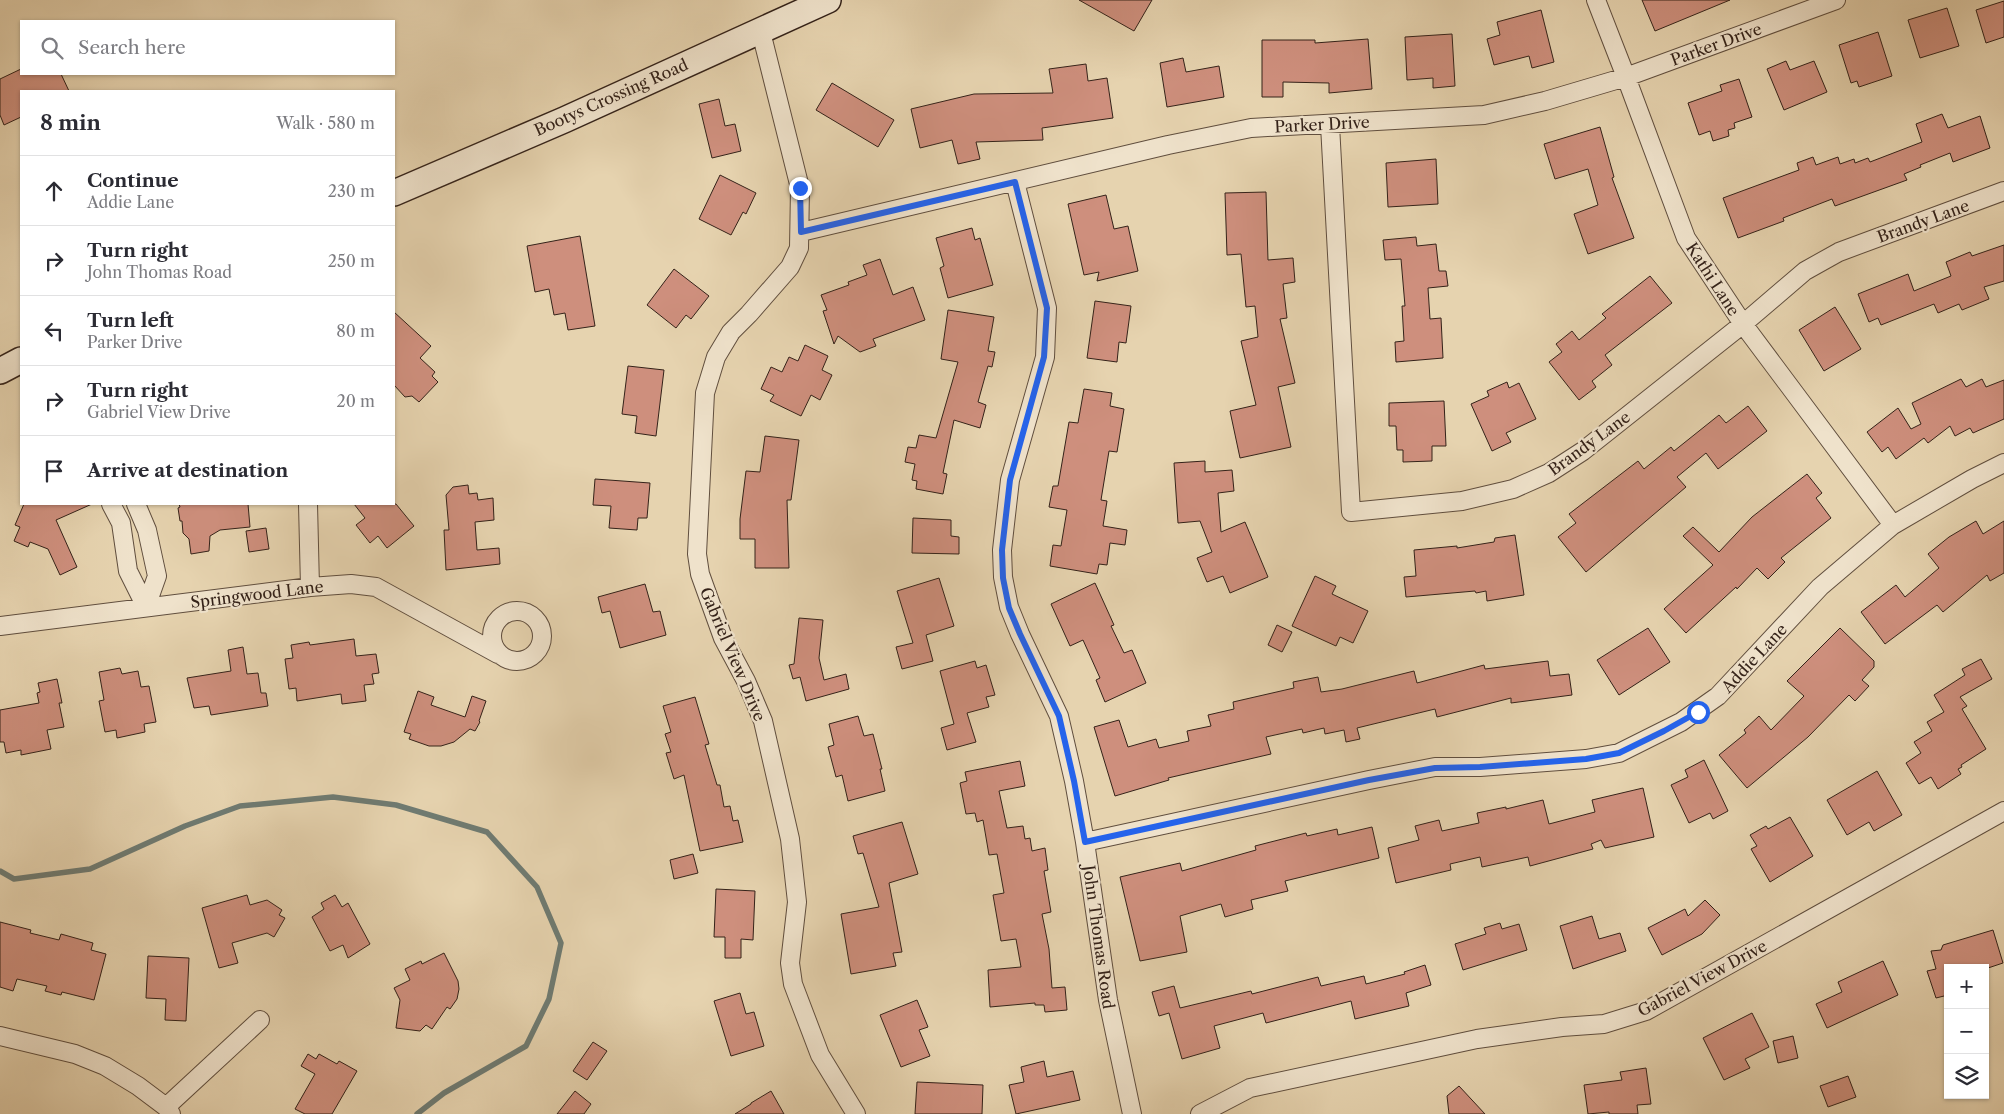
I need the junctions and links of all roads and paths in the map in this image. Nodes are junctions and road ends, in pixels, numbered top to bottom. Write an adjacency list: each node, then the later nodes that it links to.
1 (828, 0): 4 (street, Bootys Crossing Road)
2 (1596, 0): 5 (street, Kathi Lane)
3 (1836, 0): 5 (street, Parker Drive)
4 (761, 32): 9 (street, Bootys Crossing Road); 10 (street, Gabriel View Drive)
5 (1626, 76): 6 (street, Parker Drive); 11 (street, Kathi Lane)
6 (1330, 125): 7 (street, Parker Drive); 11 (street, Brandy Lane)
7 (1015, 182): 10 (street, Parker Drive); 24 (street, John Thomas Road)
8 (2004, 191): 11 (street, Brandy Lane)
9 (395, 193)
10 (801, 232): 28 (street, Gabriel View Drive)
11 (1743, 324): 18 (street, Kathi Lane)
12 (20, 361): 13 (street)
13 (0, 371)
14 (2004, 463): 18 (street, Addie Lane)
15 (112, 505): 20 (street)
16 (136, 505): 20 (street)
17 (308, 505): 19 (street)
18 (1893, 524): 24 (street, Addie Lane)
19 (310, 587): 20 (street, Springwood Lane); 22 (street, Springwood Lane)
20 (146, 607): 21 (street, Springwood Lane)
21 (0, 626)
22 (498, 654)
23 (2004, 811): 30 (street, Gabriel View Drive)
24 (1085, 842): 29 (street, John Thomas Road)
25 (260, 1020): 27 (street)
26 (0, 1036): 27 (street)
27 (169, 1111)
28 (856, 1114)
29 (1132, 1114)
30 (1200, 1114)

